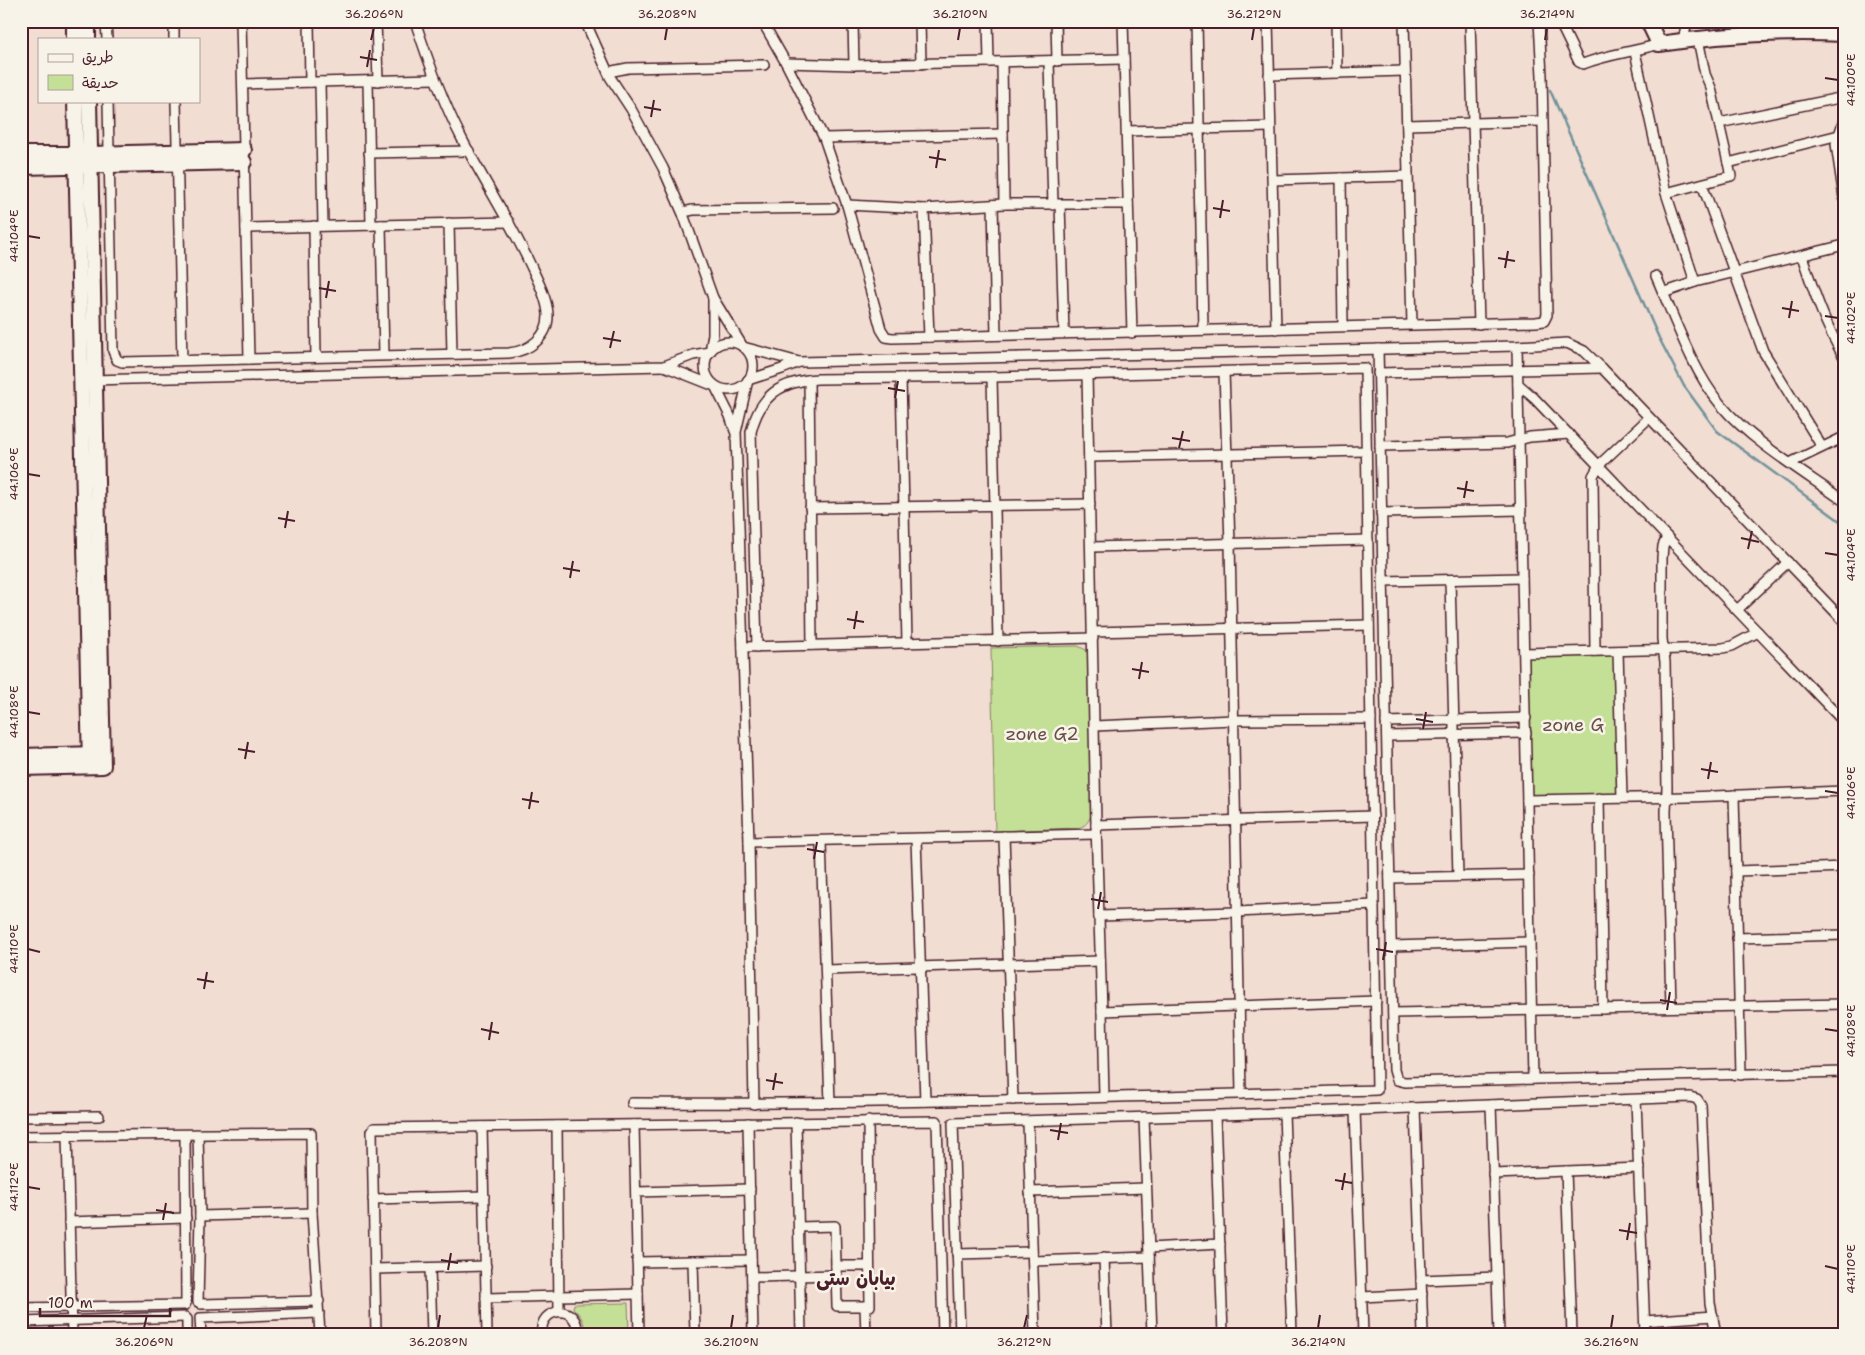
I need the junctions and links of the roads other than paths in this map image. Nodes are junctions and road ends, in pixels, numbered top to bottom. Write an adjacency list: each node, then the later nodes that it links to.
1 (74, 21): 27 (street)
2 (88, 21): 28 (street)
3 (106, 21): 29 (street)
4 (174, 21): 30 (street)
5 (241, 21): 50 (street)
6 (309, 21): 49 (street)
7 (376, 21): 48 (street)
8 (414, 21): 46 (street)
9 (585, 21): 43 (street)
10 (762, 21): 38 (street)
11 (853, 21): 41 (street)
12 (920, 21): 39 (street)
13 (988, 21): 36 (street)
14 (1056, 21): 35 (street)
15 (1123, 21): 34 (street)
16 (1197, 21): 62 (street)
17 (1268, 21): 45 (street)
18 (1336, 21): 44 (street)
19 (1404, 21): 42 (street)
20 (1470, 21): 58 (street)
21 (1539, 21): 57 (street)
22 (1559, 21): 33 (street)
23 (1648, 21): 32 (street)
24 (1688, 21): 31 (street)
25 (1796, 27): 26 (street); 31 (street)
26 (1844, 34)
27 (74, 38)
28 (88, 38)
29 (106, 38)
30 (174, 38)
31 (1691, 40): 32 (street); 59 (street)
32 (1659, 44): 33 (street)
33 (1635, 52): 80 (street)
34 (1124, 59): 35 (street); 63 (street)
35 (1053, 61): 37 (street); 86 (street)
36 (989, 62): 37 (street); 39 (street)
37 (1002, 62): 64 (street)
38 (786, 63): 41 (street); 65 (street)
39 (921, 64): 41 (street)
40 (764, 65): 43 (street)
41 (854, 65)
42 (1405, 71): 44 (street); 60 (street)
43 (608, 72): 89 (street)
44 (1337, 73): 45 (street)
45 (1269, 75): 61 (street)
46 (436, 79): 48 (street); 67 (street)
47 (368, 81): 48 (street); 49 (street); 68 (street)
48 (378, 81)
49 (315, 82): 50 (street); 94 (street)
50 (242, 84): 70 (street)
51 (1844, 97): 59 (street)
52 (75, 102): 73 (street)
53 (89, 102): 73 (street)
54 (108, 102): 72 (street)
55 (176, 102): 71 (street)
56 (1844, 120): 66 (street)
57 (1542, 121): 58 (street); 104 (street)
58 (1473, 123): 60 (street); 104 (street)
59 (1719, 123): 74 (street)
60 (1407, 125): 76 (street)
61 (1270, 127): 62 (street); 78 (street)
62 (1200, 130): 63 (street); 107 (street)
63 (1127, 131): 83 (street)
64 (1003, 134): 65 (street); 82 (street)
65 (824, 138): 84 (street)
66 (1840, 138): 74 (street); 81 (street)
67 (469, 151): 68 (street); 90 (street)
68 (369, 153): 92 (street)
69 (21, 154): 73 (street)
70 (244, 156): 71 (street); 95 (street)
71 (177, 157): 72 (street); 121 (street)
72 (110, 159): 73 (street); 121 (street)
73 (83, 160): 75 (street); 131 (street)
74 (1728, 163): 79 (street)
75 (21, 167)
76 (1408, 176): 77 (street); 103 (street)
77 (1341, 178): 78 (street); 105 (street)
78 (1273, 180): 106 (street)
79 (1702, 184): 80 (street); 98 (street)
80 (1666, 193): 100 (street)
81 (1844, 198)
82 (1004, 204): 85 (street); 86 (street)
83 (1128, 204): 86 (street); 109 (street)
84 (848, 205): 88 (street); 111 (street)
85 (993, 205): 88 (street); 110 (street)
86 (1057, 205): 108 (street)
87 (833, 208): 89 (street)
88 (924, 209): 111 (street)
89 (683, 212): 102 (street)
90 (509, 222): 91 (street); 116 (street)
91 (449, 223): 93 (street); 116 (street)
92 (371, 225): 93 (street); 94 (street)
93 (381, 225): 117 (street)
94 (318, 226): 95 (street); 118 (street)
95 (246, 228): 120 (street)
96 (1844, 245): 97 (street)
97 (1802, 256): 98 (street); 119 (street)
98 (1733, 273): 100 (street); 142 (street)
99 (1656, 276): 101 (street)
100 (1695, 282): 101 (street)
101 (1663, 293): 146 (street)
102 (713, 298): 113 (street); 115 (street)
103 (1412, 324): 104 (street); 105 (street)
104 (1479, 324)
105 (1343, 326): 106 (street)
106 (1276, 329): 107 (street)
107 (1203, 330): 109 (street)
108 (1064, 333): 109 (street); 110 (street)
109 (1132, 333)
110 (996, 336): 111 (street)
111 (929, 337)
112 (1517, 346): 114 (street); 124 (street); 125 (street)
113 (743, 347): 115 (street); 122 (street); 132 (street)
114 (1378, 349): 122 (street); 127 (street)
115 (710, 352): 123 (street); 135 (street)
116 (452, 354): 117 (street)
117 (384, 356): 118 (street)
118 (316, 357): 120 (street)
119 (1844, 357)
120 (249, 359): 121 (street)
121 (182, 360)
122 (799, 362): 132 (street)
123 (664, 366): 131 (street); 135 (street)
124 (1602, 368): 125 (street); 136 (street)
125 (1518, 370): 127 (street); 134 (street)
126 (1224, 372): 128 (street); 143 (street); 144 (street)
127 (1378, 372): 141 (street)
128 (1087, 374): 129 (street); 145 (street)
129 (992, 377): 130 (street); 150 (street)
130 (901, 378): 133 (street); 151 (street)
131 (88, 380): 189 (street)
132 (748, 380): 135 (street); 137 (street)
133 (809, 380): 152 (street); 173 (street)
134 (1518, 384): 138 (street); 140 (street)
135 (715, 386): 137 (street)
136 (1649, 418): 147 (street); 159 (street)
137 (736, 432): 172 (street)
138 (1569, 434): 140 (street); 147 (street)
139 (1844, 437): 142 (street)
140 (1519, 439): 141 (street); 153 (street)
141 (1380, 446): 154 (street)
142 (1822, 448): 146 (street)
143 (1366, 451): 144 (street); 156 (street)
144 (1228, 454): 145 (street); 157 (street)
145 (1089, 457): 149 (street)
146 (1790, 463): 148 (street)
147 (1599, 465): 155 (street); 175 (street)
148 (1844, 501)
149 (1090, 504): 150 (street); 158 (street)
150 (994, 506): 151 (street); 169 (street)
151 (904, 507): 152 (street); 170 (street)
152 (810, 508): 171 (street)
153 (1521, 510): 154 (street); 160 (street)
154 (1381, 513): 162 (street)
155 (1667, 537): 163 (street); 174 (street)
156 (1368, 540): 157 (street); 165 (street)
157 (1230, 543): 158 (street); 166 (street)
158 (1092, 546): 168 (street)
159 (1788, 562): 163 (street); 164 (street)
160 (1522, 578): 161 (street); 177 (street)
161 (1450, 580): 162 (street); 181 (street)
162 (1383, 581): 182 (street)
163 (1737, 610): 167 (street)
164 (1844, 621)
165 (1369, 625): 166 (street); 179 (street)
166 (1232, 628): 168 (street); 180 (street)
167 (1758, 632): 174 (street); 183 (street)
168 (1093, 635): 169 (street); 184 (street)
169 (998, 641): 170 (street)
170 (907, 643): 171 (street)
171 (812, 645): 173 (street)
172 (743, 647): 173 (street); 202 (street)
173 (757, 647)
174 (1664, 650): 176 (street); 195 (street)
175 (1596, 651): 176 (street); 177 (street)
176 (1618, 651): 194 (street)
177 (1524, 652): 178 (street)
178 (1526, 718): 181 (street); 185 (street)
179 (1371, 719): 180 (street); 197 (street)
180 (1234, 720): 184 (street); 198 (street)
181 (1454, 720): 182 (street); 186 (street)
182 (1386, 722): 187 (street)
183 (1844, 722)
184 (1094, 726): 199 (street)
185 (1526, 733): 186 (street); 196 (street)
186 (1454, 734): 187 (street); 207 (street)
187 (1386, 736): 208 (street)
188 (21, 756): 189 (street)
189 (94, 758): 190 (street)
190 (21, 768)
191 (1844, 792): 192 (street)
192 (1734, 796): 195 (street); 205 (street)
193 (1599, 798): 194 (street); 196 (street); 225 (street)
194 (1622, 798): 195 (street)
195 (1667, 798): 224 (street)
196 (1527, 800): 206 (street)
197 (1372, 816): 198 (street); 209 (street)
198 (1235, 821): 199 (street); 210 (street)
199 (1096, 830): 200 (street); 211 (street)
200 (1004, 836): 201 (street); 217 (street)
201 (916, 839): 203 (street); 218 (street)
202 (749, 842): 203 (street); 239 (street)
203 (821, 842): 219 (street)
204 (1844, 867): 205 (street)
205 (1736, 871): 213 (street)
206 (1529, 875): 207 (street); 214 (street)
207 (1458, 876): 208 (street)
208 (1390, 878): 215 (street)
209 (1374, 905): 210 (street); 220 (street)
210 (1238, 912): 211 (street); 222 (street)
211 (1098, 916): 216 (street)
212 (1844, 935): 213 (street)
213 (1737, 938): 223 (street)
214 (1530, 942): 215 (street); 226 (street)
215 (1391, 946): 228 (street)
216 (1100, 961): 217 (street); 227 (street)
217 (1009, 964): 218 (street); 234 (street)
218 (920, 967): 219 (street); 236 (street)
219 (826, 970): 238 (street)
220 (1376, 1001): 222 (street); 232 (street)
221 (1844, 1004): 223 (street)
222 (1240, 1005): 227 (street); 232 (street)
223 (1739, 1006): 224 (street); 230 (street)
224 (1671, 1007): 225 (street)
225 (1603, 1009): 226 (street)
226 (1532, 1010): 228 (street); 231 (street)
227 (1102, 1011): 233 (street)
228 (1393, 1013): 231 (street)
229 (1844, 1072): 230 (street)
230 (1741, 1075): 231 (street)
231 (1533, 1080)
232 (1241, 1094): 233 (street)
233 (1104, 1097): 234 (street)
234 (1013, 1100): 236 (street)
235 (1636, 1100): 240 (street); 259 (street); 303 (street)
236 (925, 1101): 238 (street)
237 (632, 1103): 239 (street)
238 (830, 1103): 239 (street)
239 (754, 1104)
240 (1491, 1105): 241 (street); 261 (street)
241 (1415, 1108): 242 (street); 289 (street)
242 (1355, 1110): 243 (street); 293 (street)
243 (1284, 1113): 244 (street); 329 (street)
244 (1215, 1115): 246 (street); 273 (street)
245 (99, 1116): 247 (street)
246 (1144, 1117): 250 (street); 262 (street)
247 (21, 1118)
248 (796, 1122): 249 (street); 251 (street); 272 (street)
249 (868, 1122): 282 (street); 323 (street)
250 (1028, 1122): 265 (street); 275 (street)
251 (748, 1123): 252 (street); 263 (street)
252 (634, 1125): 253 (street); 264 (street)
253 (557, 1126): 254 (street); 292 (street)
254 (482, 1127): 266 (street); 267 (street)
255 (66, 1134): 256 (street); 258 (street); 271 (street)
256 (185, 1135): 257 (street); 270 (street)
257 (198, 1135): 268 (street); 269 (street)
258 (21, 1136)
259 (1639, 1168): 260 (street); 307 (street)
260 (1566, 1171): 261 (street); 333 (street)
261 (1493, 1174): 288 (street)
262 (1146, 1188): 265 (street); 274 (street)
263 (750, 1189): 264 (street); 278 (street)
264 (636, 1192): 280 (street)
265 (1030, 1192): 276 (street)
266 (484, 1196): 267 (street); 281 (street)
267 (373, 1199): 284 (street)
268 (312, 1213): 269 (street); 295 (street)
269 (200, 1216): 296 (street)
270 (186, 1218): 271 (street); 297 (street)
271 (69, 1222): 299 (street)
272 (799, 1227): 285 (street); 286 (street)
273 (1220, 1244): 274 (street); 328 (street)
274 (1149, 1252): 277 (street); 327 (street)
275 (957, 1254): 276 (street); 324 (street)
276 (1033, 1256): 277 (street); 325 (street)
277 (1104, 1258): 326 (street)
278 (751, 1260): 279 (street); 287 (street)
279 (693, 1261): 280 (street); 319 (street)
280 (637, 1262): 290 (street)
281 (486, 1266): 283 (street); 294 (street)
282 (869, 1266): 285 (street); 298 (street)
283 (430, 1268): 284 (street); 314 (street)
284 (375, 1269): 313 (street)
285 (836, 1271): 286 (street); 298 (street)
286 (800, 1276): 287 (street); 321 (street)
287 (752, 1277): 320 (street)
288 (1497, 1277): 289 (street); 332 (street)
289 (1421, 1280): 291 (street)
290 (638, 1294): 292 (street); 318 (street)
291 (1422, 1294): 293 (street); 331 (street)
292 (559, 1296): 294 (street); 301 (street)
293 (1362, 1297): 330 (street)
294 (486, 1298): 315 (street)
295 (319, 1301): 296 (street); 302 (street)
296 (199, 1303): 297 (street); 305 (street)
297 (185, 1304): 299 (street); 304 (street)
298 (866, 1306): 322 (street)
299 (71, 1307): 300 (street); 306 (street)
300 (21, 1308)
301 (559, 1312): 316 (street); 317 (street)
302 (319, 1313): 305 (street); 312 (street)
303 (1713, 1316): 307 (street); 335 (street)
304 (186, 1318): 305 (street); 306 (street); 310 (street)
305 (200, 1318): 311 (street)
306 (72, 1320): 308 (street); 309 (street)
307 (1645, 1321): 334 (street)
308 (21, 1322)
309 (72, 1334)
310 (188, 1334)
311 (201, 1334)
312 (320, 1334)
313 (376, 1334)
314 (432, 1334)
315 (487, 1334)
316 (542, 1334)
317 (577, 1334)
318 (639, 1334)
319 (695, 1334)
320 (753, 1334)
321 (801, 1334)
322 (866, 1334)
323 (944, 1334)
324 (960, 1334)
325 (1035, 1334)
326 (1107, 1334)
327 (1152, 1334)
328 (1223, 1334)
329 (1292, 1334)
330 (1363, 1334)
331 (1424, 1334)
332 (1499, 1334)
333 (1572, 1334)
334 (1645, 1334)
335 (1716, 1334)

